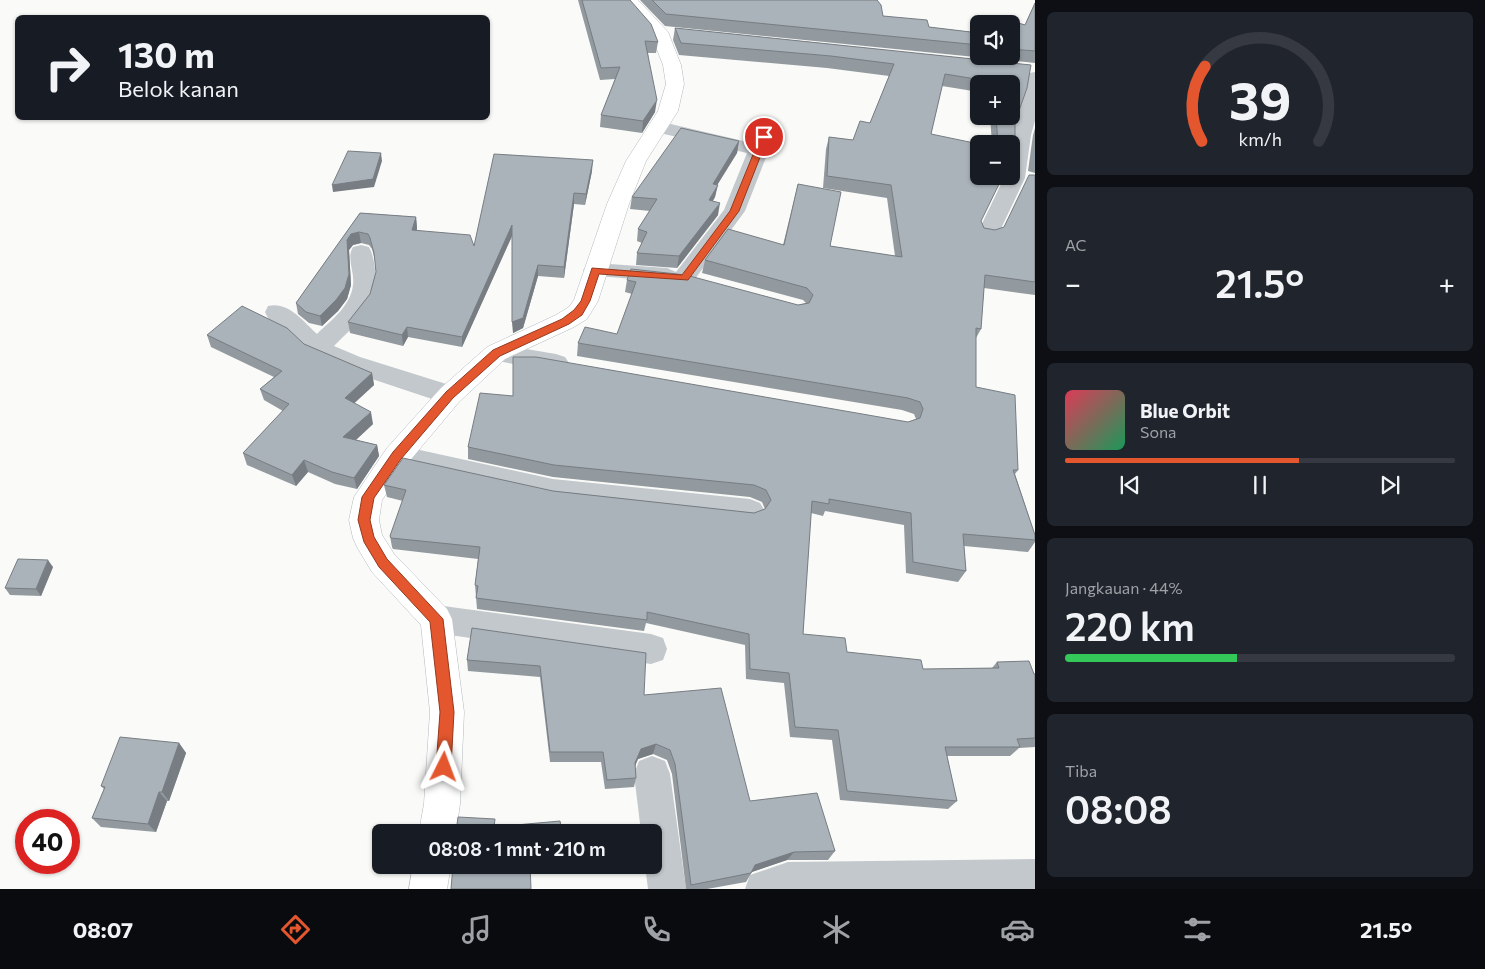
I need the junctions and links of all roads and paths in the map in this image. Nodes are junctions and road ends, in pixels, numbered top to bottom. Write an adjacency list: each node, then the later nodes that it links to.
1 (628, 0): 6 (street)
2 (1016, 69): 3 (street)
3 (1035, 70)
4 (1035, 77): 8 (street)
5 (769, 124): 7 (street)
6 (658, 126): 7 (street); 11 (street)
7 (758, 150): 11 (street)
8 (1025, 179): 9 (street)
9 (988, 234)
10 (361, 252): 13 (street)
11 (595, 270): 14 (street)
12 (278, 312): 13 (street)
13 (317, 348): 16 (street)
14 (496, 353): 15 (street); 16 (street)
15 (583, 368)
16 (450, 395): 17 (street)
17 (397, 456): 18 (street); 19 (street)
18 (750, 511)
19 (436, 619): 20 (street); 22 (street)
20 (651, 648)
21 (652, 774): 26 (street)
22 (438, 824)
23 (430, 874): 25 (street)
24 (1027, 881): 27 (street)
25 (428, 889)
26 (667, 889)
27 (764, 889)

